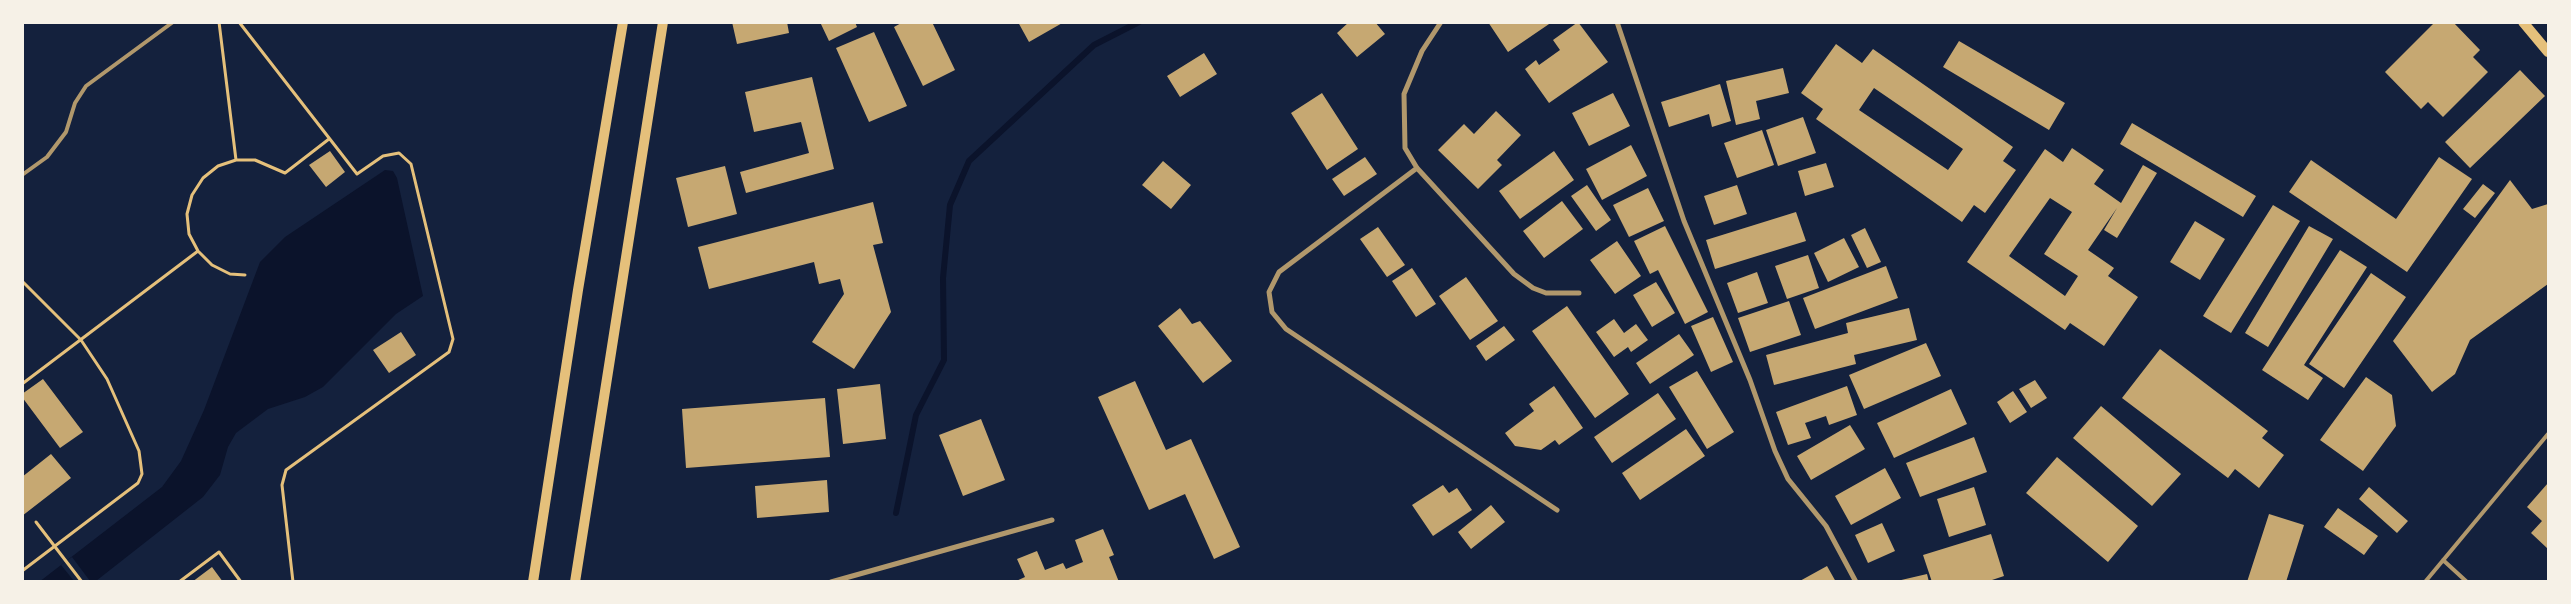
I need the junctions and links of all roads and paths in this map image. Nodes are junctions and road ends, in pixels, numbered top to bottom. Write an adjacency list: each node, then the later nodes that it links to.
1 (173, 22): 13 (lane)
2 (219, 22): 11 (path)
3 (239, 22): 10 (path)
4 (623, 22): 31 (main road)
5 (663, 22): 32 (main road)
6 (1441, 22): 12 (street)
7 (1617, 22): 34 (street)
8 (2523, 22): 9 (main road)
9 (2548, 52)
10 (329, 139): 11 (path); 30 (path)
11 (236, 160): 14 (path)
12 (1417, 168): 17 (street); 21 (street)
13 (22, 175)
14 (198, 251): 15 (path); 18 (path)
15 (245, 275)
16 (22, 281): 18 (path)
17 (1579, 293)
18 (81, 340): 19 (path); 24 (path)
19 (22, 384)
20 (2548, 434): 25 (lane)
21 (1557, 510)
22 (1052, 520): 33 (street)
23 (36, 522): 24 (path)
24 (55, 546): 26 (path); 27 (path)
25 (2443, 560): 35 (lane); 36 (lane)
26 (22, 571)
27 (82, 582)
28 (179, 582): 29 (path)
29 (241, 582)
30 (293, 582)
31 (534, 582)
32 (575, 582)
33 (831, 582)
34 (1856, 582)
35 (2425, 582)
36 (2467, 582)

